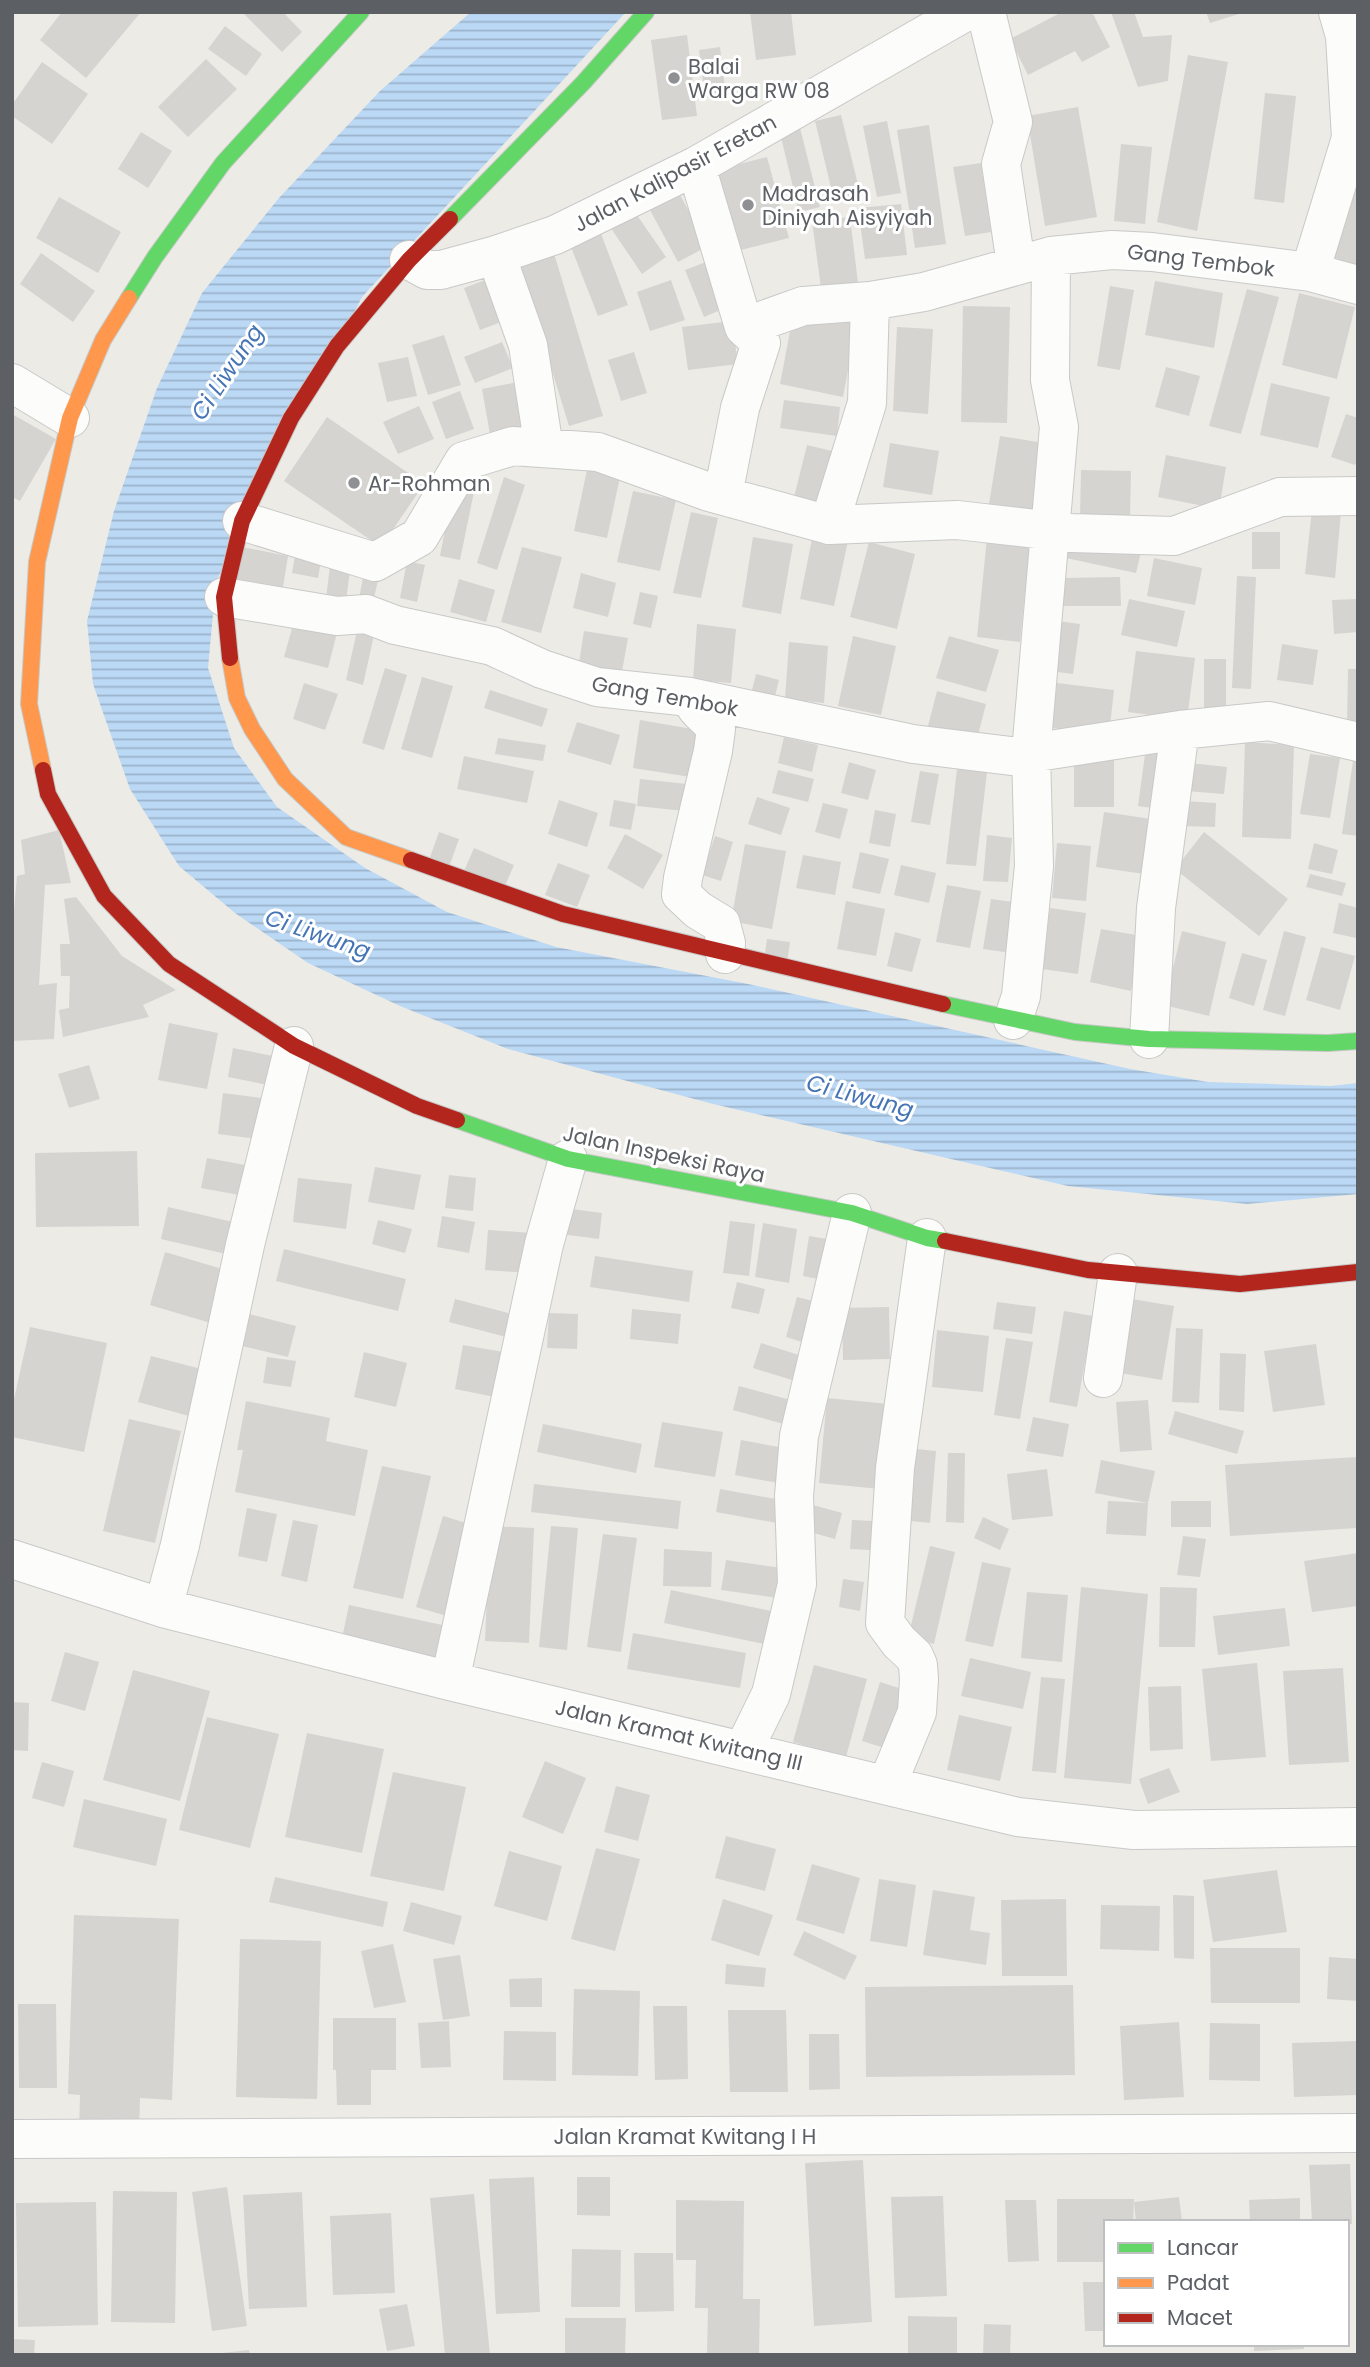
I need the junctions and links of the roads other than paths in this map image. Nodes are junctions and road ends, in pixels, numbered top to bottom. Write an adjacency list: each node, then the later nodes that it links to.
1 (646, 12): 9 (street)
2 (965, 12): 7 (street, Jalan Kalipasir Eretan)
3 (986, 12): 10 (street)
4 (1338, 12): 6 (street)
5 (345, 18): 16 (street, Jalan Inspeksi Raya)
6 (1354, 140): 11 (street)
7 (696, 166): 8 (street, Jalan Kalipasir Eretan); 14 (street)
8 (496, 255): 9 (street, Jalan Kalipasir Eretan); 17 (street)
9 (409, 260): 20 (street)
10 (1033, 260): 11 (street, Gang Tembok); 13 (street, Gang Tembok); 22 (street)
11 (1310, 272): 12 (street, Gang Tembok)
12 (1358, 285)
13 (870, 301): 14 (street, Gang Tembok); 21 (street)
14 (744, 327): 18 (street)
15 (12, 383): 16 (street)
16 (70, 418): 32 (street, Jalan Inspeksi Raya)
17 (544, 449): 18 (street); 20 (street)
18 (723, 495): 21 (street)
19 (1358, 496): 22 (street)
20 (242, 521): 23 (street)
21 (829, 525): 22 (street)
22 (1051, 530): 27 (street)
23 (224, 597): 24 (street, Gang Tembok); 28 (street)
24 (690, 697): 27 (street, Gang Tembok); 28 (street)
25 (1180, 730): 26 (street, Gang Tembok); 27 (street, Gang Tembok); 30 (street)
26 (1358, 742)
27 (1031, 753): 29 (street)
28 (725, 954): 29 (street)
29 (1013, 1020): 30 (street)
30 (1149, 1039): 31 (street)
31 (1358, 1041)
32 (294, 1046): 33 (street, Jalan Inspeksi Raya); 40 (street)
33 (568, 1159): 34 (street, Jalan Inspeksi Raya); 41 (street)
34 (852, 1213): 35 (street, Jalan Inspeksi Raya); 42 (street)
35 (927, 1238): 37 (street, Jalan Inspeksi Raya); 43 (street)
36 (1358, 1272): 37 (street, Jalan Inspeksi Raya)
37 (1118, 1273): 38 (street)
38 (1102, 1378)
39 (12, 1559): 40 (street, Jalan Kramat Kwitang III)
40 (163, 1608): 41 (street, Jalan Kramat Kwitang III)
41 (450, 1681): 42 (street, Jalan Kramat Kwitang III)
42 (743, 1751): 43 (street, Jalan Kramat Kwitang III)
43 (887, 1785): 44 (street, Jalan Kramat Kwitang III)
44 (1358, 1827)
45 (1358, 2133): 46 (street, Jalan Kramat Kwitang I H)
46 (12, 2139)

